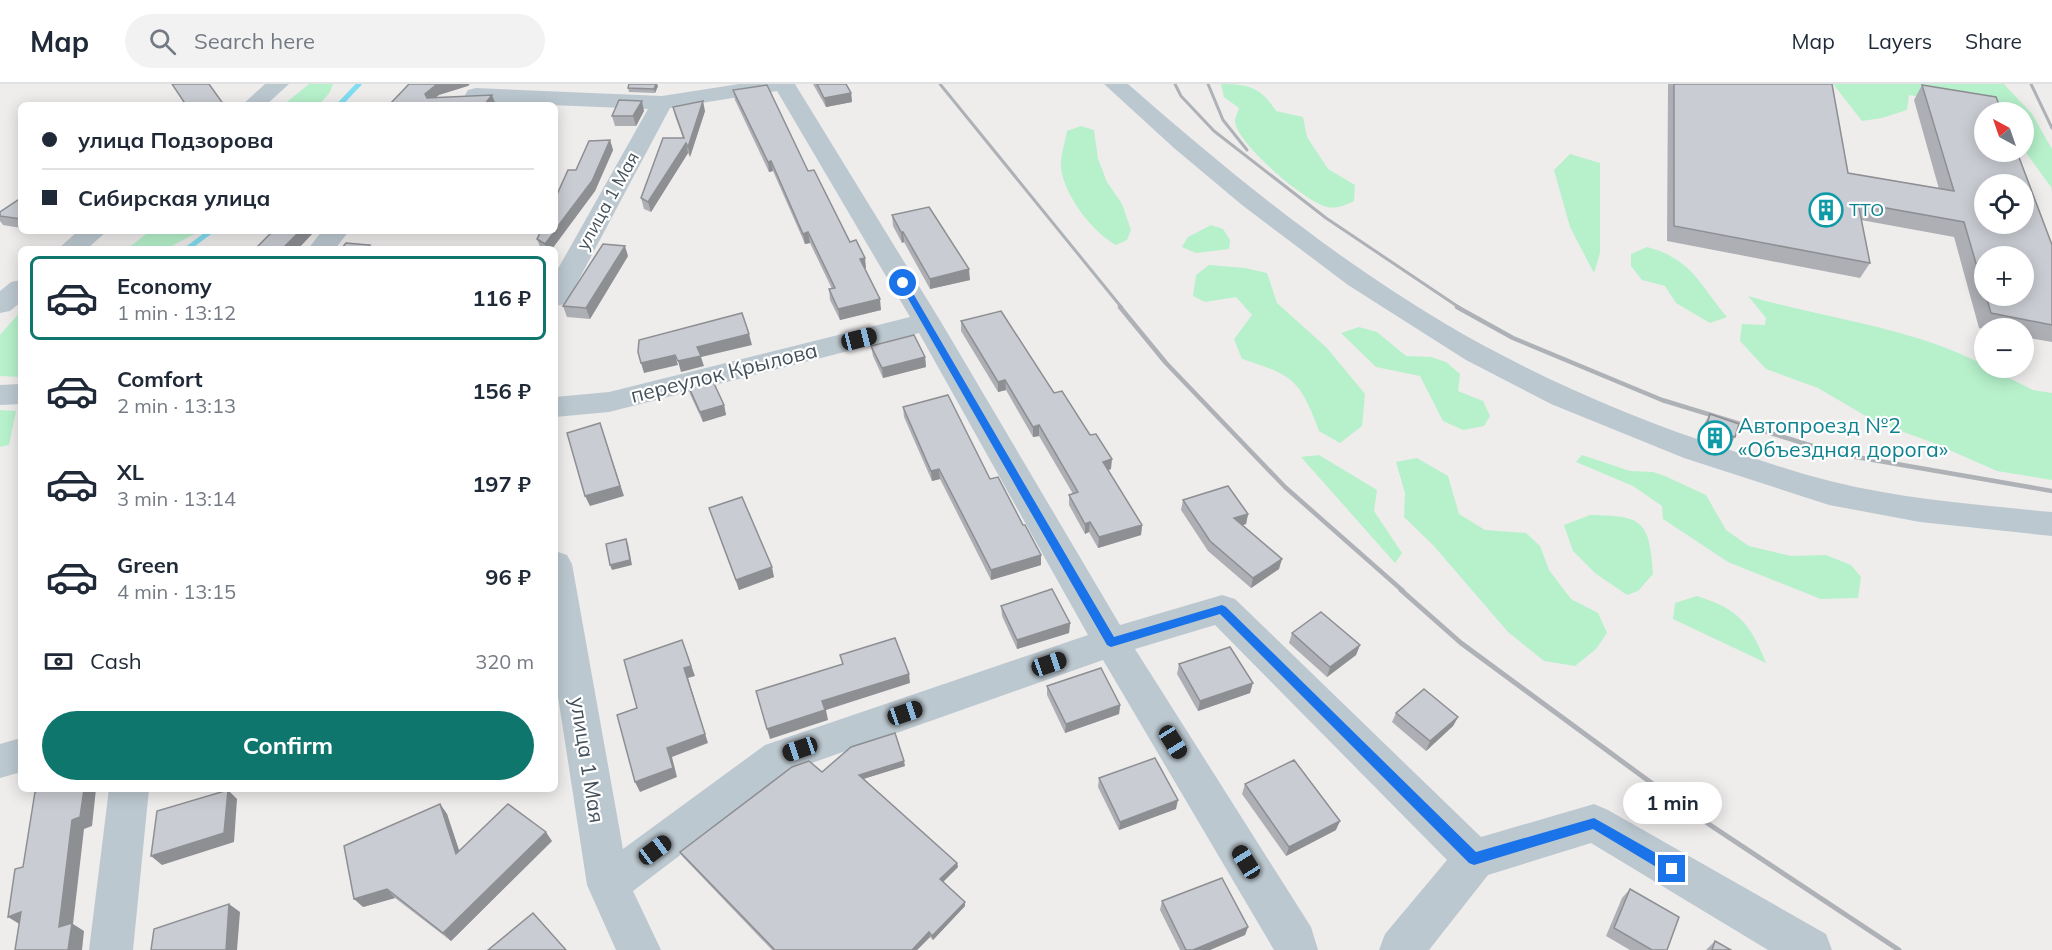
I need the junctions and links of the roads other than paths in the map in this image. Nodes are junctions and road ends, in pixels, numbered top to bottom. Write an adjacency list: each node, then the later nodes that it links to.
1 (279, 84): 5 (street)
2 (782, 84): 6 (street); 12 (street)
3 (1115, 84): 16 (street)
4 (473, 93): 6 (street)
5 (254, 96)
6 (662, 103): 11 (street, улица 1 Мая)
7 (90, 234): 9 (street)
8 (334, 234): 10 (street)
9 (75, 246)
10 (324, 246)
11 (558, 293)
12 (927, 322): 15 (street, переулок Крылова); 18 (street)
13 (18, 394): 14 (street)
14 (0, 395)
15 (558, 407)
16 (2052, 524)
17 (558, 582): 23 (street, улица 1 Мая)
18 (1111, 642): 22 (street); 23 (street); 24 (street)
19 (18, 756): 20 (street)
20 (0, 761)
21 (129, 792): 25 (street)
22 (1474, 859): 27 (street); 28 (street)
23 (608, 885): 26 (street, улица 1 Мая)
24 (1300, 947)
25 (111, 950)
26 (639, 950)
27 (1401, 950)
28 (1809, 950)

